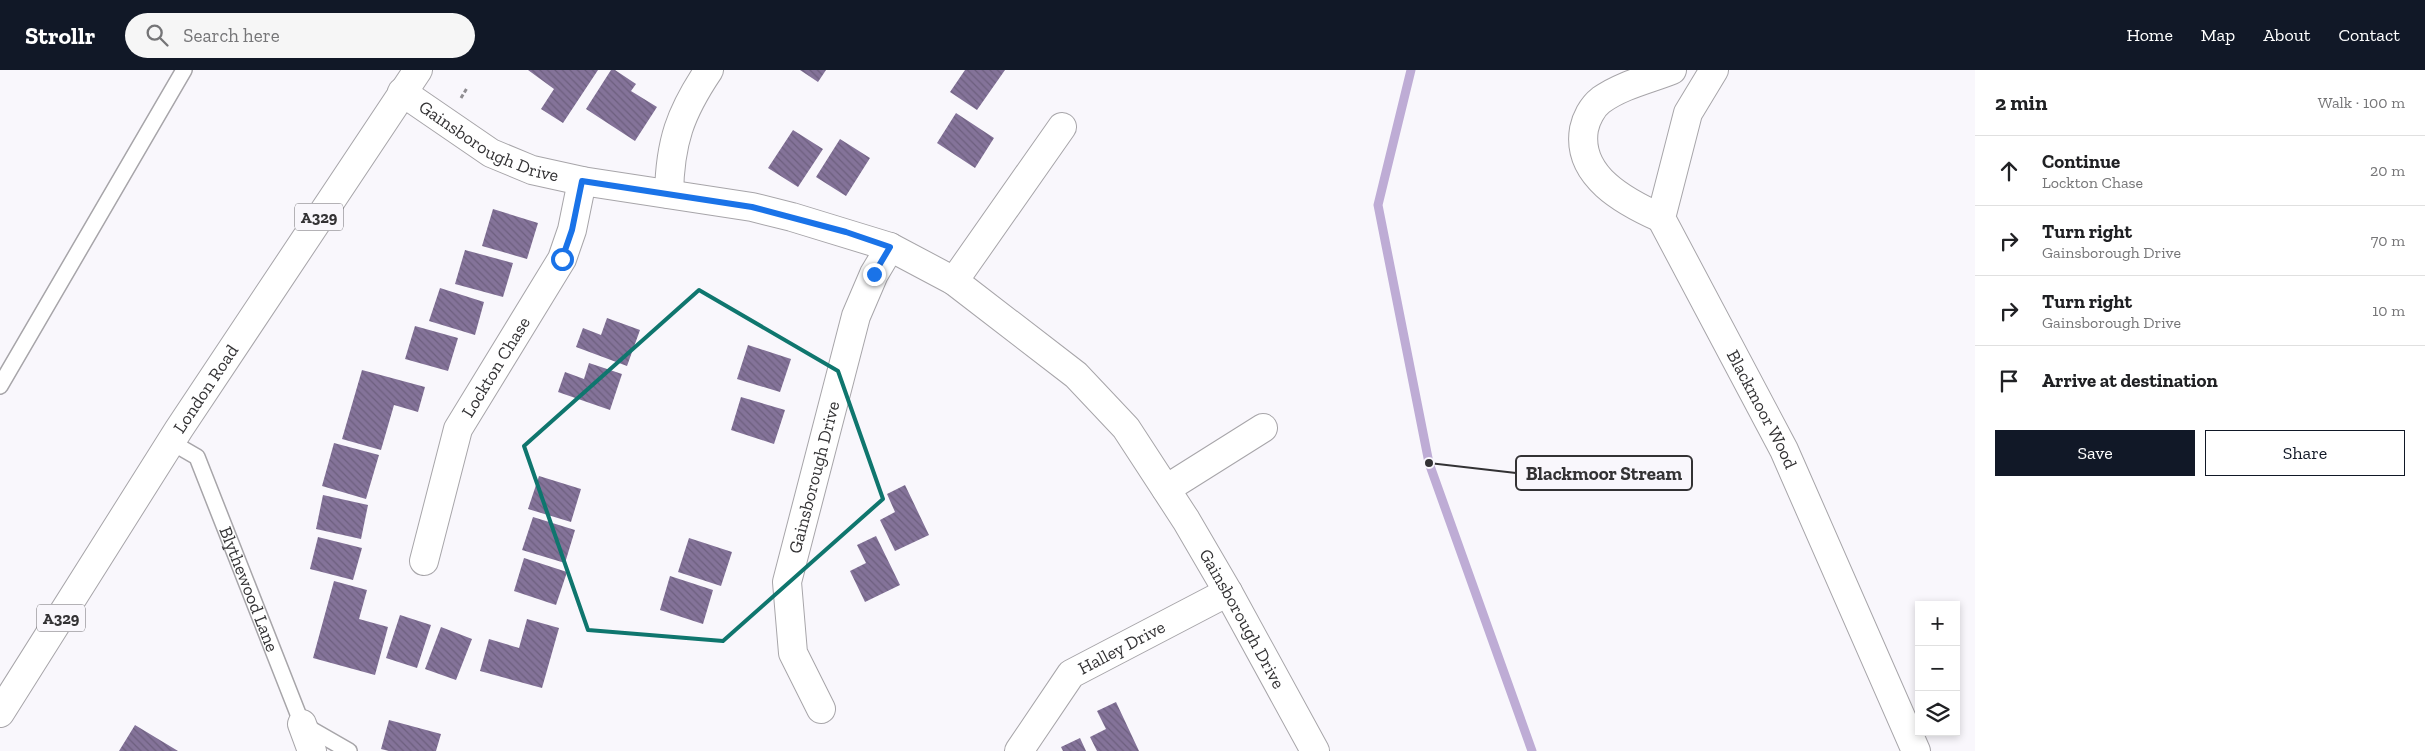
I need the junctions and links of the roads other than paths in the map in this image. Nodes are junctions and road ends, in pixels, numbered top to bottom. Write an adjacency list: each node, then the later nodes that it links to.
1 (184, 70): 13 (lane)
2 (418, 70): 6 (street, London Road / A329)
3 (709, 70): 9 (street)
4 (1672, 70): 10 (street)
5 (1714, 70): 10 (street)
6 (402, 92): 8 (street, Gainsborough Drive); 15 (street, London Road / A329)
7 (1062, 127): 12 (street)
8 (582, 181): 9 (street, Gainsborough Drive); 17 (street, Lockton Chase)
9 (669, 194): 11 (street, Gainsborough Drive)
10 (1661, 218): 26 (street, Blackmoor Wood)
11 (890, 247): 12 (street, Gainsborough Drive); 19 (street, Gainsborough Drive)
12 (954, 281): 16 (street, Gainsborough Drive)
13 (0, 386)
14 (1263, 428): 16 (street)
15 (171, 442): 20 (street, London Road / A329); 21 (lane, Blythewood Lane)
16 (1166, 489): 18 (street, Gainsborough Drive)
17 (424, 561)
18 (1228, 592): 24 (street, Halley Drive); 25 (street, Gainsborough Drive)
19 (821, 710)
20 (0, 713)
21 (302, 724): 22 (street, Blythewood Lane); 23 (lane)
22 (312, 751)
23 (348, 751)
24 (1019, 751)
25 (1315, 751)
26 (1916, 751)

